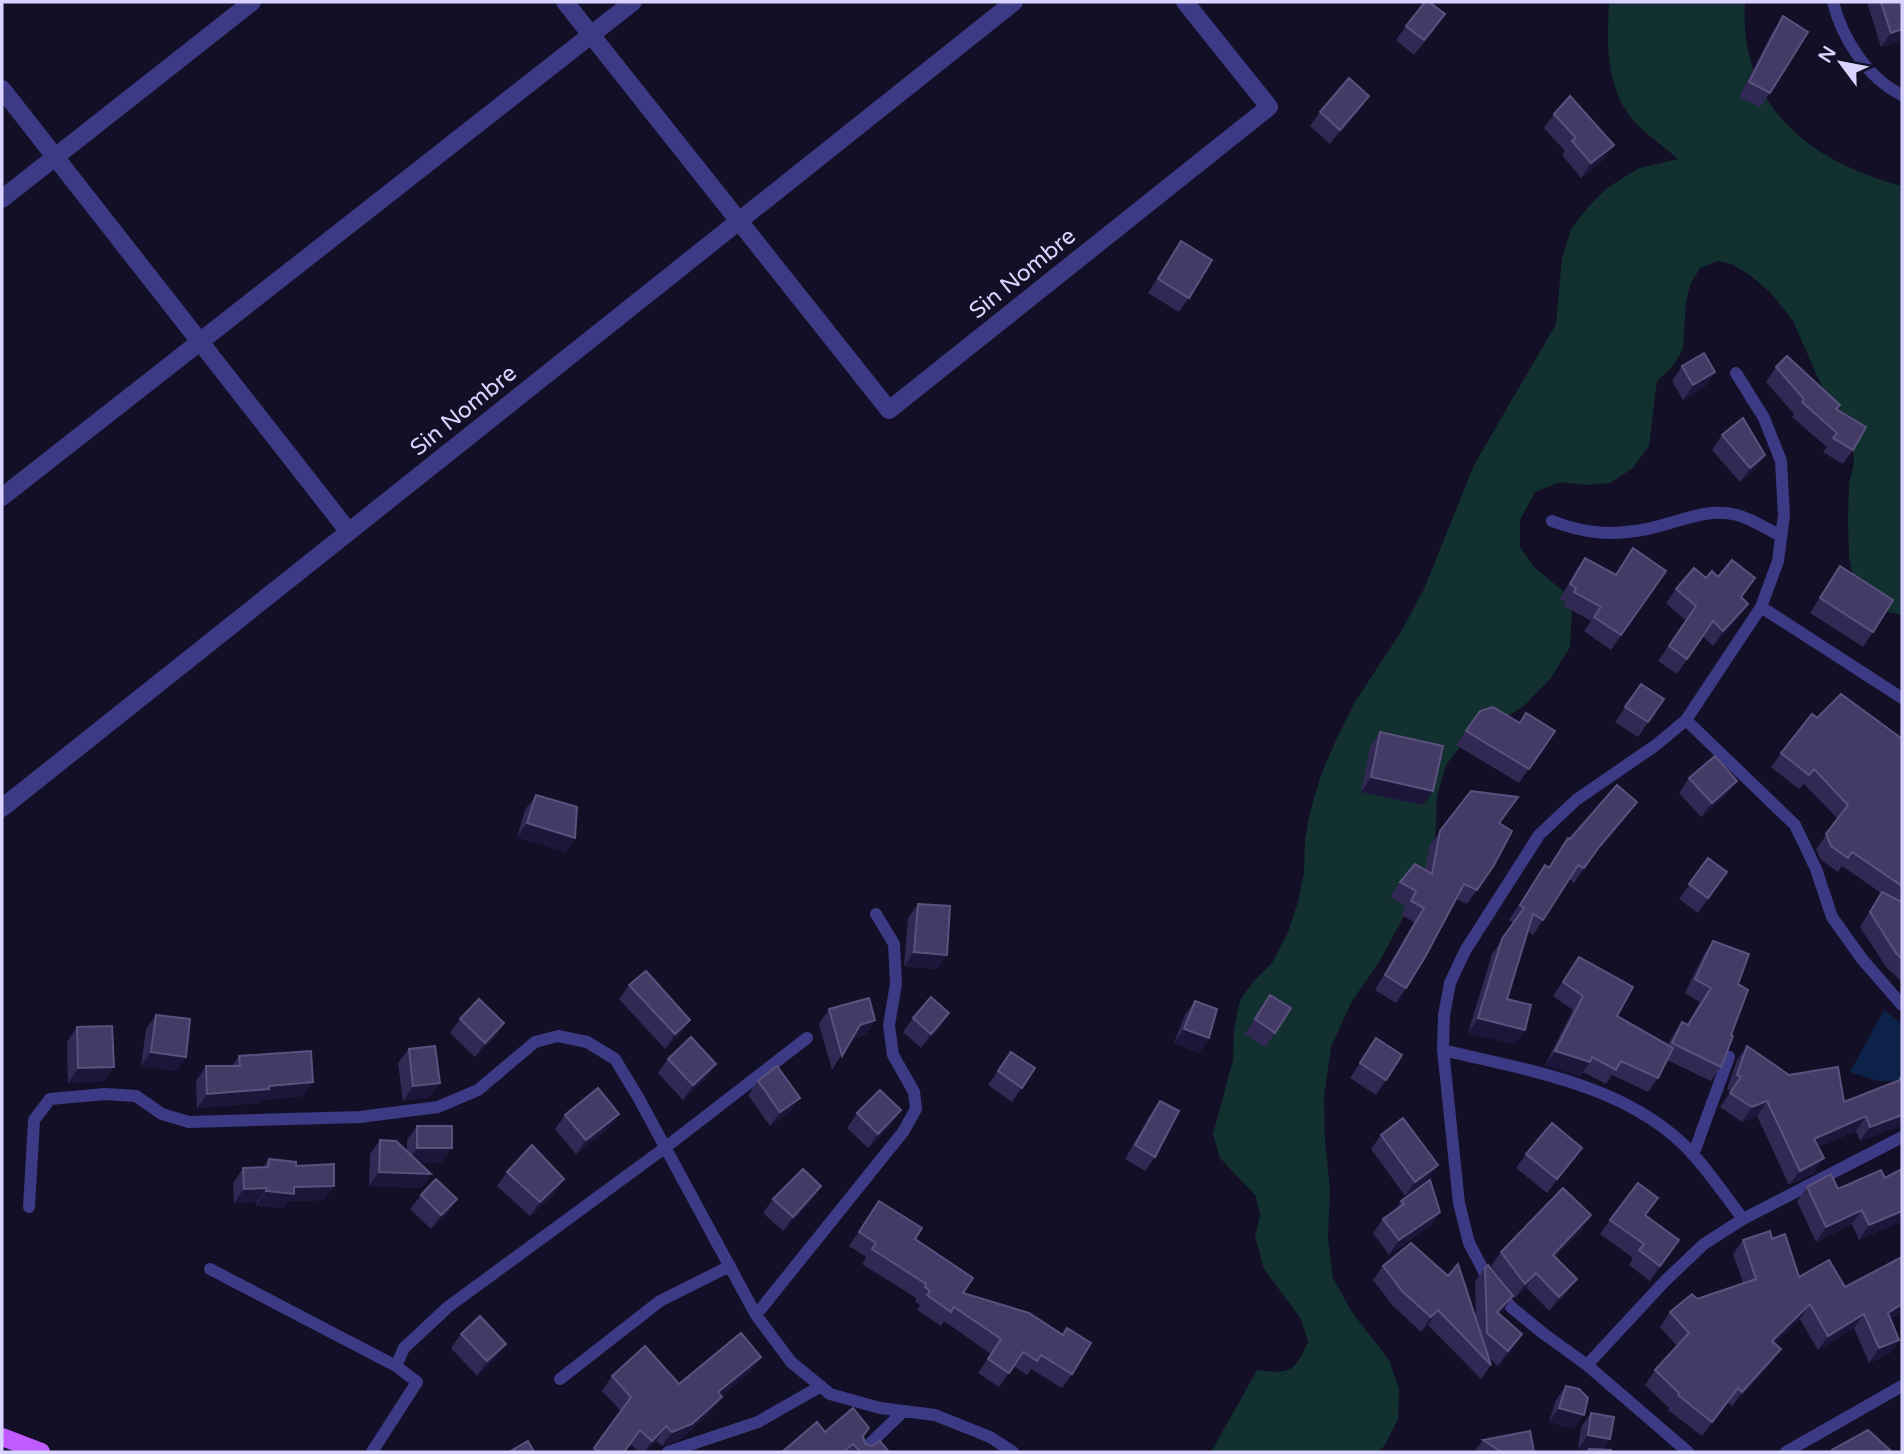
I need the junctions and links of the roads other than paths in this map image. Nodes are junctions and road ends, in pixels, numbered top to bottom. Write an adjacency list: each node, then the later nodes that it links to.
1 (252, 2): 10 (street)
2 (565, 2): 7 (street, Sin Nombre)
3 (633, 2): 7 (street)
4 (1014, 2): 12 (street, Sin Nombre)
5 (1185, 2): 12 (street, Sin Nombre)
6 (1833, 2): 9 (lane)
7 (591, 34): 12 (street, Sin Nombre); 13 (street)
8 (2, 89): 10 (street)
9 (1902, 95)
10 (55, 157): 11 (street); 13 (street)
11 (2, 199)
12 (739, 221): 17 (street, Sin Nombre)
13 (200, 342): 15 (street); 17 (street)
14 (1736, 373): 18 (lane)
15 (2, 497)
16 (1552, 521): 18 (lane)
17 (349, 532): 22 (street, Sin Nombre)
18 (1781, 536): 19 (lane)
19 (1761, 607): 20 (lane); 21 (lane)
20 (1902, 698)
21 (1686, 720): 24 (lane); 26 (lane)
22 (2, 808)
23 (876, 914): 35 (lane)
24 (1902, 1004)
25 (807, 1038): 29 (lane)
26 (1443, 1050): 30 (lane); 36 (lane)
27 (1729, 1057): 30 (lane)
28 (1902, 1137): 32 (lane)
29 (666, 1147): 31 (lane); 33 (lane); 37 (lane)
30 (1693, 1155): 32 (lane)
31 (29, 1207)
32 (1743, 1219): 36 (lane)
33 (730, 1266): 35 (lane); 38 (lane)
34 (210, 1269): 37 (lane)
35 (756, 1315): 39 (lane)
36 (1587, 1365): 48 (lane)
37 (396, 1366): 44 (lane)
38 (560, 1379)
39 (821, 1386): 41 (lane); 45 (lane)
40 (1902, 1386): 49 (lane)
41 (904, 1411): 46 (lane); 47 (lane)
42 (2, 1437): 43 (main road)
43 (41, 1452)
44 (372, 1452)
45 (668, 1452)
46 (862, 1452)
47 (1013, 1452)
48 (1688, 1452)
49 (1786, 1452)

